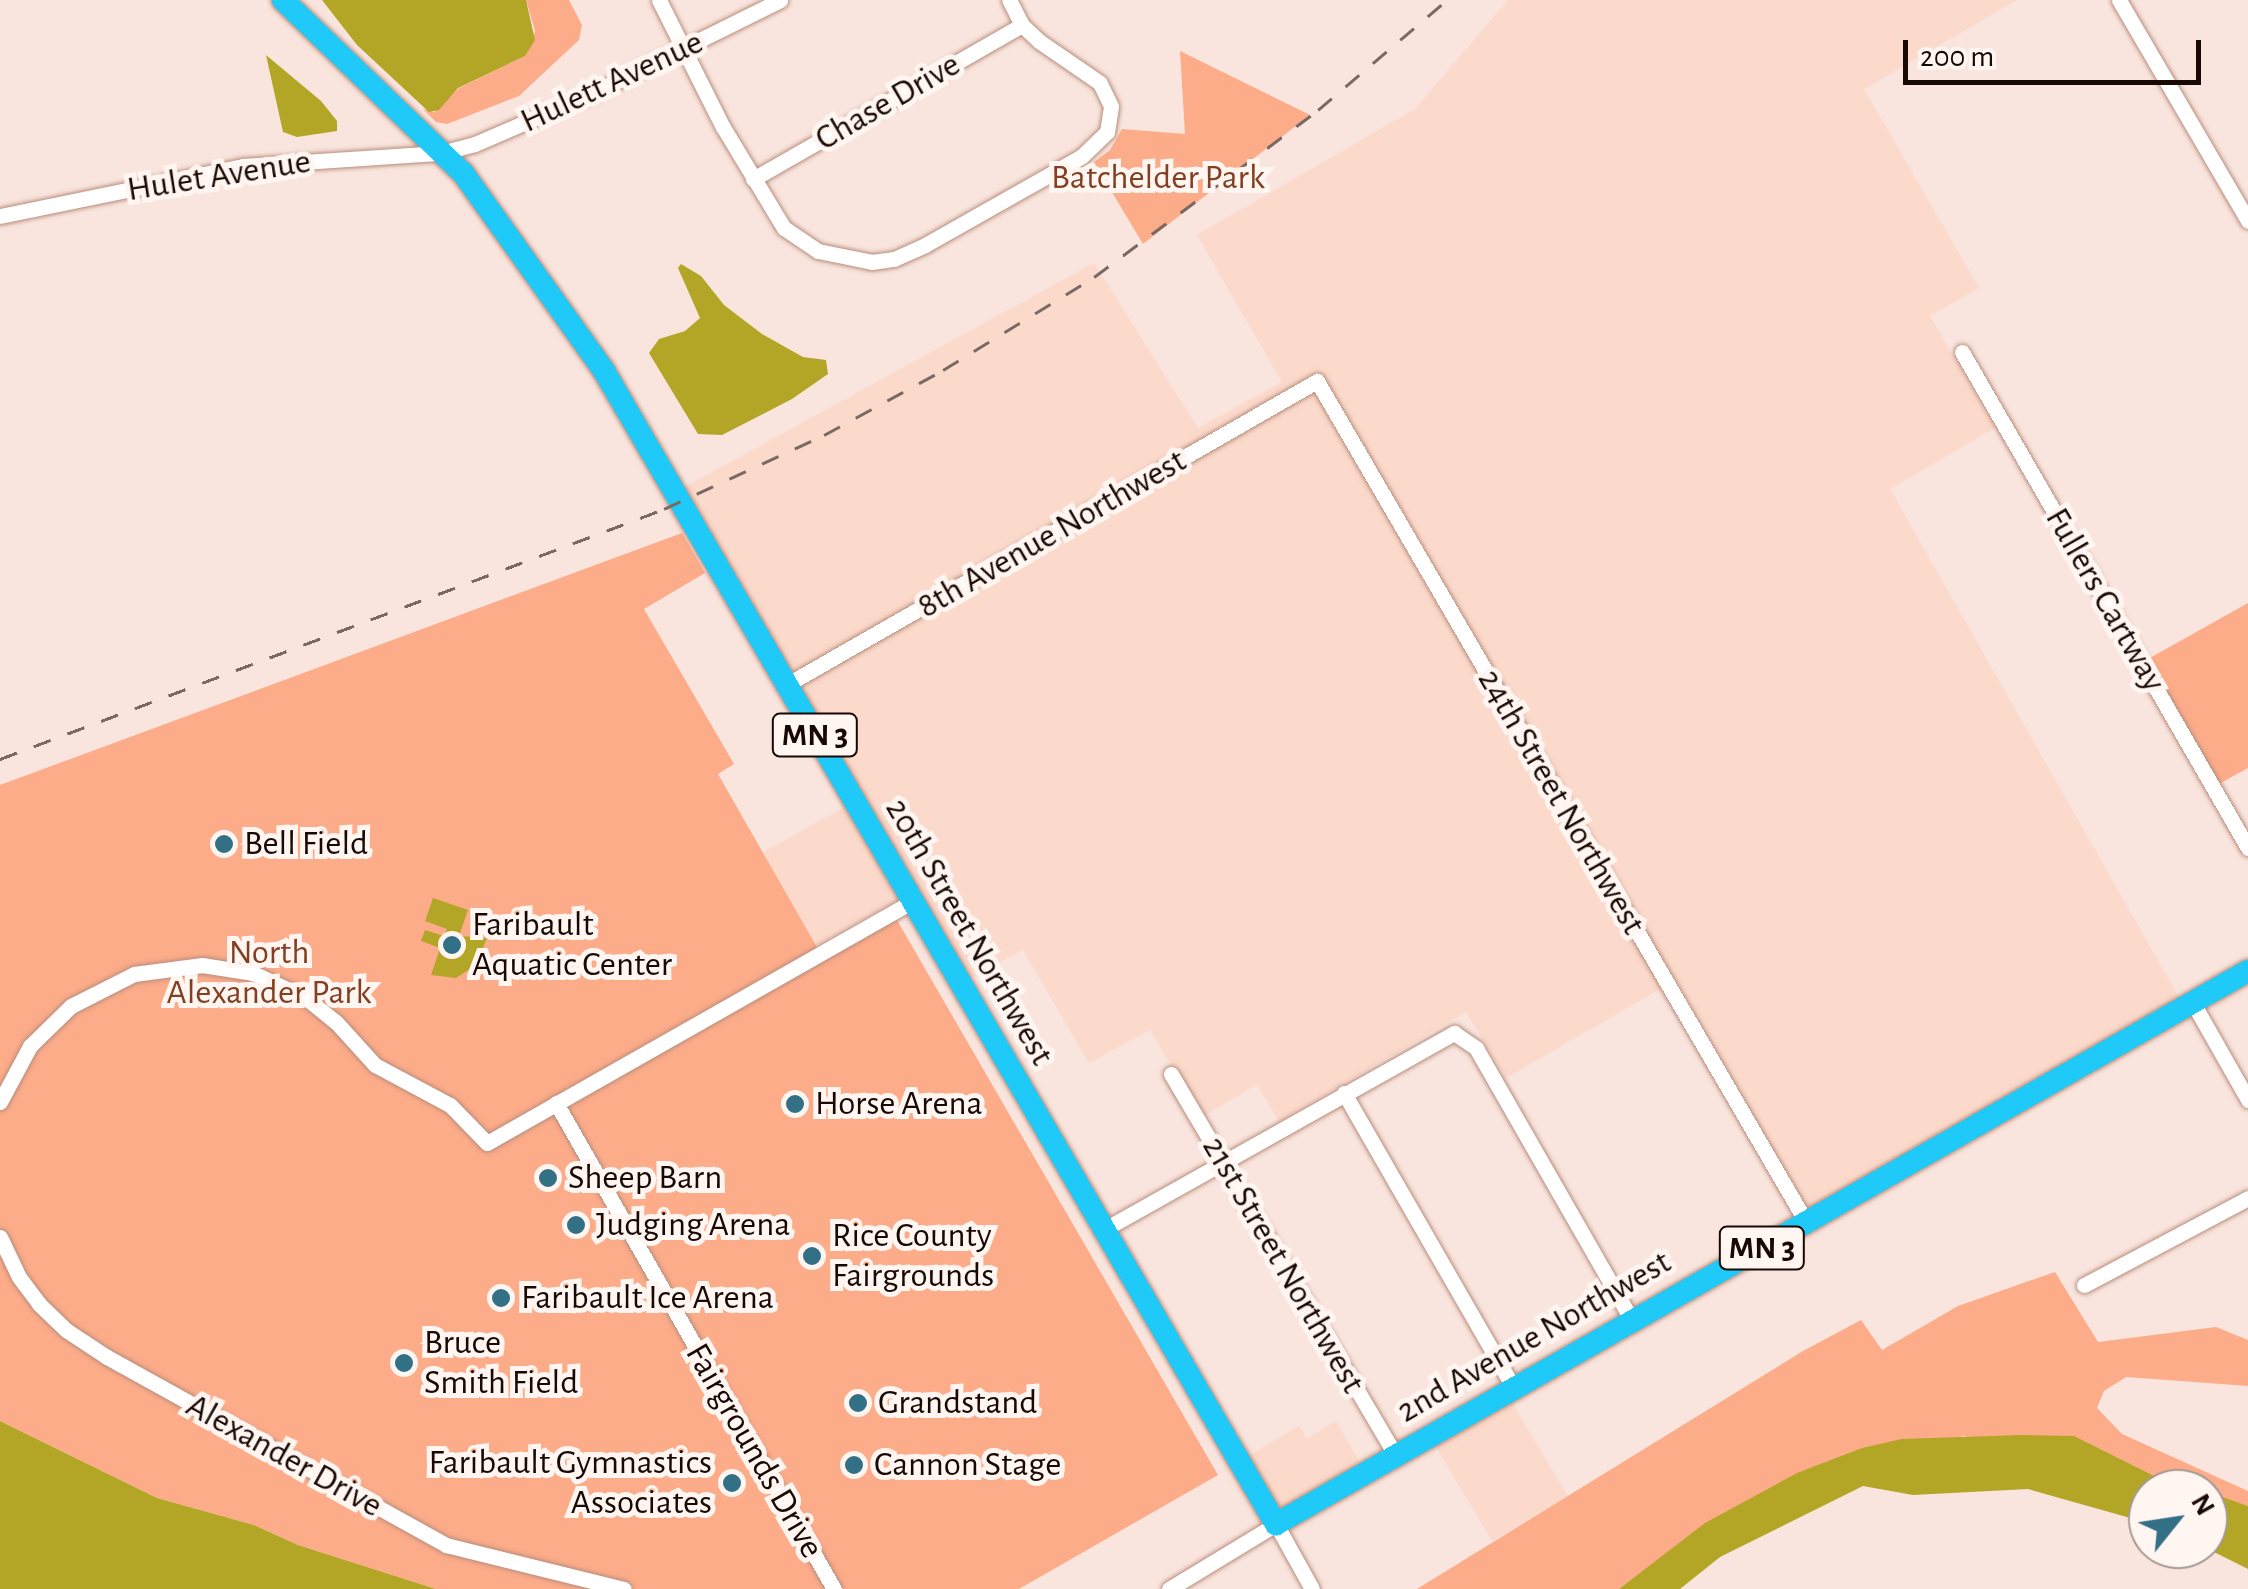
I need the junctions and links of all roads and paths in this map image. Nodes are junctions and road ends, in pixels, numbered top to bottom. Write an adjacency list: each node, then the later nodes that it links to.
1 (283, 0): 8 (highway, 20th Street Northwest / MN 3)
2 (660, 0): 7 (street)
3 (780, 0): 7 (street, Hulett Avenue)
4 (1009, 0): 6 (street)
5 (2119, 0): 11 (street)
6 (1022, 25): 9 (street, Chase Drive); 9 (street)
7 (683, 51): 8 (street, Hulett Avenue); 9 (street)
8 (441, 153): 10 (street, Hulet Avenue); 14 (highway, 20th Street Northwest / MN 3)
9 (753, 179)
10 (0, 216)
11 (2248, 221)
12 (1962, 352): 15 (street, Fullers Cartway)
13 (1316, 381): 14 (street, 8th Avenue Northwest); 26 (street, 24th Street Northwest)
14 (786, 685): 16 (highway, 20th Street Northwest / MN 3)
15 (2248, 848)
16 (912, 902): 23 (street); 27 (highway, 20th Street Northwest / MN 3)
17 (2248, 971): 18 (highway, 2nd Avenue Northwest / MN 3)
18 (2193, 1003): 21 (street); 26 (highway, 2nd Avenue Northwest / MN 3)
19 (1171, 1074): 24 (street, 21st Street Northwest)
20 (1344, 1093): 24 (street); 30 (street); 31 (street)
21 (2248, 1100)
22 (0, 1102): 23 (street)
23 (556, 1103): 35 (street, Fairgrounds Drive)
24 (1222, 1162): 27 (street); 32 (street, 21st Street Northwest)
25 (2248, 1198): 29 (street)
26 (1806, 1222): 30 (highway, 2nd Avenue Northwest / MN 3)
27 (1103, 1230): 33 (highway, 20th Street Northwest / MN 3)
28 (1, 1244): 34 (street, Alexander Drive)
29 (2084, 1285)
30 (1634, 1322): 31 (highway, 2nd Avenue Northwest / MN 3)
31 (1514, 1389): 32 (highway, 2nd Avenue Northwest / MN 3)
32 (1396, 1456): 33 (highway, 2nd Avenue Northwest / MN 3)
33 (1276, 1524): 36 (street, 2nd Avenue Northwest); 37 (street, 20th Street Northwest)
34 (624, 1589)
35 (834, 1589)
36 (1170, 1589)
37 (1312, 1589)

